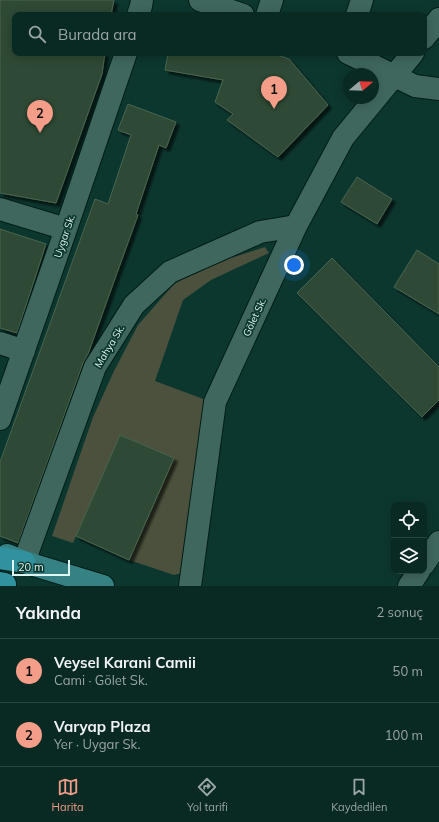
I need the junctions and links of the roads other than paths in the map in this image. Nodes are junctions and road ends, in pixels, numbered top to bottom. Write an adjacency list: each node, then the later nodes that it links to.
1 (142, 0): 5 (street)
2 (200, 0): 6 (street)
3 (272, 0): 7 (street)
4 (362, 0): 8 (street)
5 (139, 12)
6 (234, 12)
7 (268, 12)
8 (358, 12)
9 (439, 19): 10 (street)
10 (427, 34)
11 (125, 56): 18 (street, Uygar Sk.)
12 (354, 56): 14 (street)
13 (411, 56): 14 (street, Gölet Sk.)
14 (394, 76): 15 (street); 17 (street, Gölet Sk.)
15 (439, 89)
16 (0, 208): 18 (street)
17 (296, 226): 26 (street, Mahya Sk.); 29 (street, Gölet Sk.)
18 (66, 229): 20 (street, Uygar Sk.)
19 (0, 343): 20 (street)
20 (24, 351): 21 (street, Uygar Sk.)
21 (0, 419)
22 (439, 542): 25 (street)
23 (0, 553): 26 (main road)
24 (0, 558): 26 (highway)
25 (427, 560)
26 (24, 562): 28 (main road)
27 (417, 574): 30 (street)
28 (103, 586)
29 (190, 586)
30 (409, 586)

